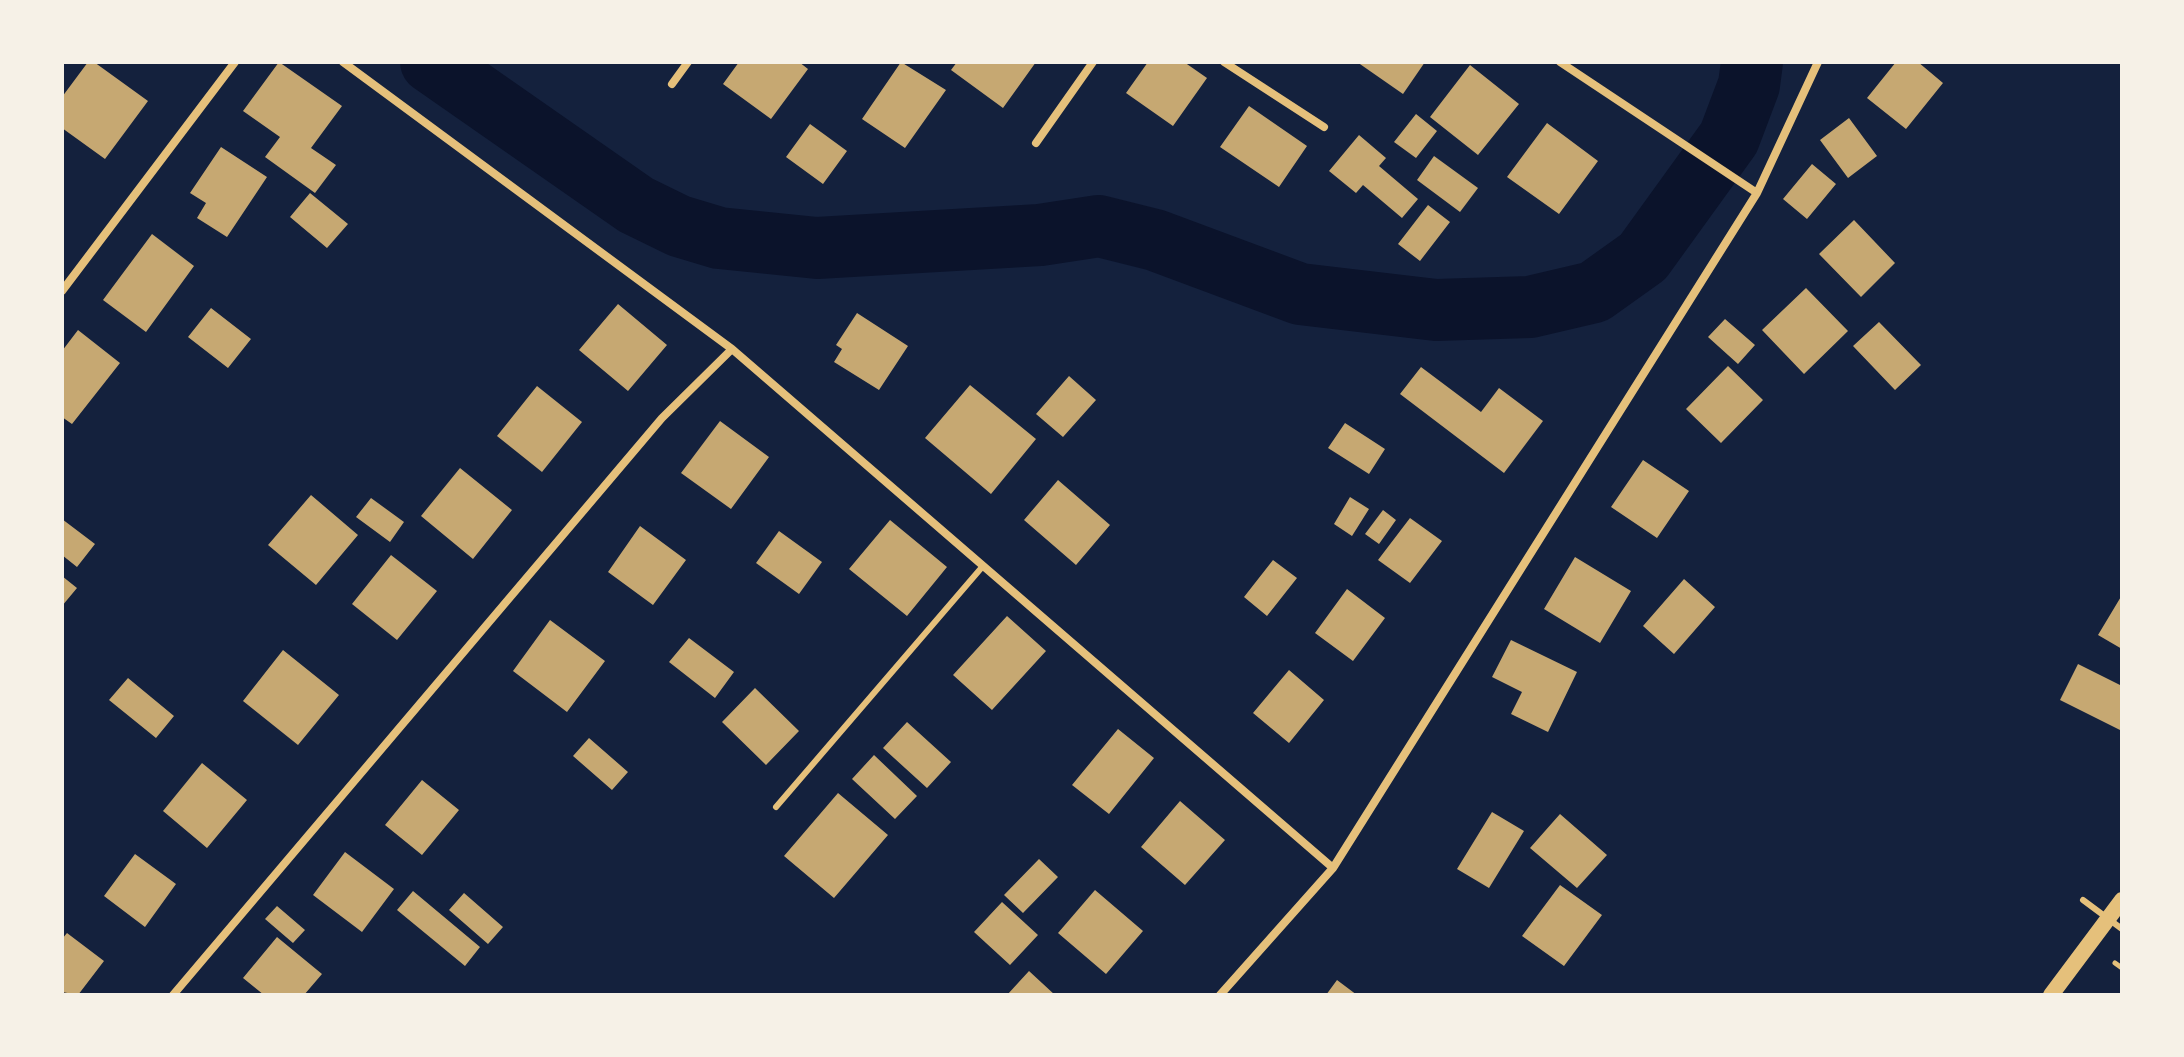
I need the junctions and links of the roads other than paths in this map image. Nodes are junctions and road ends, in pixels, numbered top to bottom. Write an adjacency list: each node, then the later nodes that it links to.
1 (235, 62): 12 (street)
2 (343, 62): 13 (street)
3 (688, 62): 8 (street)
4 (1093, 62): 10 (street)
5 (1224, 62): 9 (street)
6 (1560, 62): 11 (street)
7 (1818, 62): 11 (street)
8 (672, 84)
9 (1324, 127)
10 (1036, 143)
11 (1757, 193): 16 (street)
12 (62, 291)
13 (732, 349): 14 (street); 20 (street)
14 (983, 566): 15 (lane); 16 (street)
15 (776, 807)
16 (1333, 868): 21 (street)
17 (2083, 900): 19 (lane)
18 (2122, 900): 19 (main road)
19 (2115, 924): 22 (main road)
20 (173, 995)
21 (1220, 995)
22 (2051, 995)

